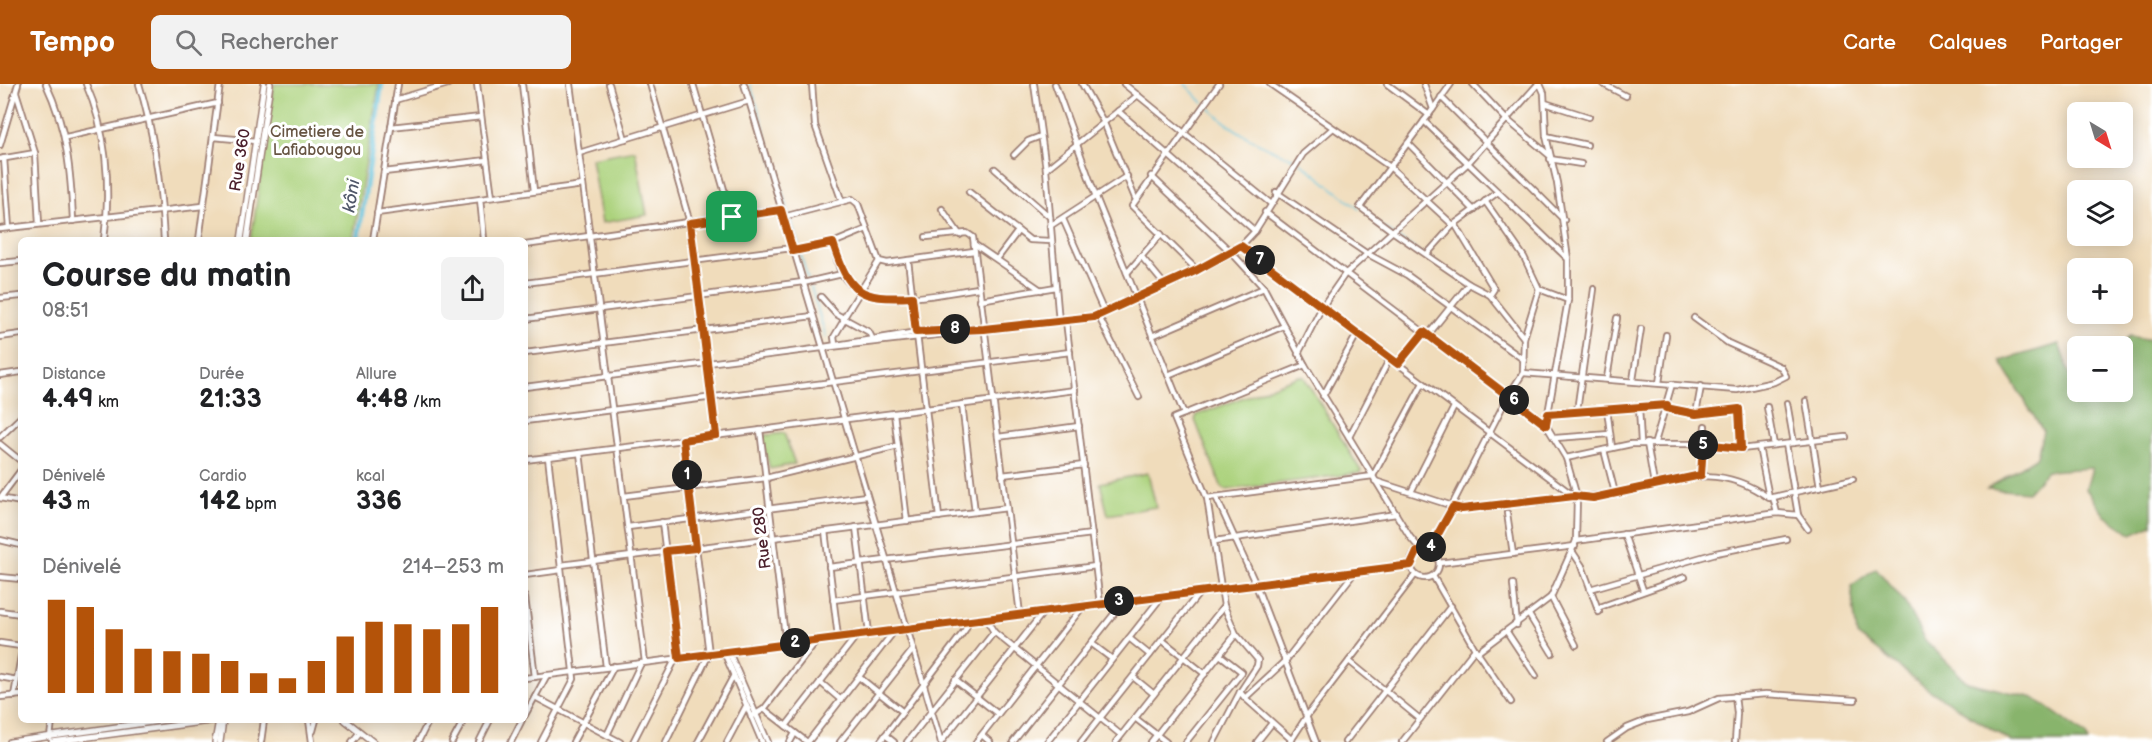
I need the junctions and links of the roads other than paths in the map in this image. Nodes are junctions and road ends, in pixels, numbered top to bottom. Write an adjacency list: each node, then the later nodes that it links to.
1 (18, 84): 31 (street)
2 (46, 84): 58 (street)
3 (86, 84): 52 (street)
4 (139, 84): 45 (street)
5 (220, 84): 37 (street)
6 (264, 84): 60 (main road, Rue 360)
7 (270, 84): 125 (main road, Rue 360)
8 (398, 84): 35 (street)
9 (448, 84): 35 (street)
10 (477, 84): 43 (street)
11 (522, 84): 83 (street)
12 (570, 84): 67 (street)
13 (609, 84): 59 (street)
14 (650, 84): 50 (street)
15 (693, 84): 42 (street)
16 (744, 84): 36 (street)
17 (812, 84): 93 (street)
18 (1034, 84): 56 (street)
19 (1055, 84): 61 (street)
20 (1082, 84): 48 (street)
21 (1124, 84): 32 (street)
22 (1218, 84): 54 (street)
23 (1270, 84): 53 (street)
24 (1387, 84): 41 (street)
25 (1424, 84): 39 (street)
26 (1451, 84): 34 (street)
27 (1473, 84): 46 (street)
28 (1539, 84): 38 (street); 46 (street)
29 (1603, 84): 30 (street)
30 (1612, 86): 33 (street)
31 (15, 92): 51 (street); 66 (street)
32 (1138, 94): 40 (street); 54 (street)
33 (1626, 96)
34 (1441, 98): 39 (street); 63 (street)
35 (395, 100): 49 (street)
36 (749, 101): 42 (street); 98 (street)
37 (218, 103): 45 (street); 55 (street)
38 (1545, 103): 44 (street); 57 (street)
39 (1433, 109): 41 (street)
40 (1118, 111): 48 (street); 68 (street)
41 (1429, 114): 47 (street)
42 (701, 116): 50 (street); 103 (street)
43 (481, 117): 49 (street); 72 (street)
44 (1588, 117)
45 (150, 118): 52 (street); 97 (street)
46 (1505, 118): 63 (street); 70 (street)
47 (1424, 121): 62 (street); 73 (street)
48 (1104, 123): 61 (street); 79 (street)
49 (391, 127): 78 (street)
50 (663, 128): 59 (street); 109 (street)
51 (2, 129): 64 (street)
52 (102, 129): 58 (street); 102 (street)
53 (1332, 129): 75 (street); 85 (street)
54 (1185, 132): 68 (street); 94 (street)
55 (213, 136): 60 (street); 95 (street)
56 (1041, 136): 69 (street); 77 (street)
57 (1546, 136): 65 (street); 70 (street)
58 (66, 137): 108 (street)
59 (626, 139): 67 (street)
60 (256, 141): 124 (main road, Rue 360)
61 (1078, 143): 77 (street); 88 (street)
62 (1408, 143): 75 (street); 81 (street)
63 (1485, 143): 73 (street); 107 (street)
64 (0, 145)
65 (1587, 146)
66 (35, 153): 71 (street); 110 (street)
67 (579, 153): 82 (street)
68 (1167, 154): 80 (street); 117 (street)
69 (1014, 155)
70 (1550, 157): 74 (street); 107 (street)
71 (2, 158): 113 (street)
72 (487, 160): 78 (street); 87 (street)
73 (1468, 163): 81 (street); 86 (street)
74 (1581, 164)
75 (1390, 166): 91 (street); 118 (street)
76 (995, 169): 105 (street)
77 (1046, 169): 105 (street)
78 (384, 172): 101 (street)
79 (1127, 176): 88 (street); 89 (street)
80 (1151, 176): 89 (street); 137 (street)
81 (1447, 183): 91 (street); 99 (street)
82 (584, 185): 83 (street); 129 (street)
83 (534, 191): 87 (street)
84 (969, 192): 116 (street)
85 (1276, 192): 94 (street); 138 (street)
86 (1498, 192): 92 (street); 142 (street)
87 (492, 197): 90 (street)
88 (1096, 197): 106 (street); 149 (street)
89 (1136, 198): 119 (street)
90 (480, 199): 101 (street); 127 (street)
91 (1427, 201): 111 (street); 118 (street)
92 (1485, 201): 99 (street); 160 (street)
93 (842, 202): 104 (street); 115 (street)
94 (1270, 203): 100 (street)
95 (203, 206): 97 (street); 123 (street)
96 (942, 209): 120 (street)
97 (162, 210): 102 (street); 122 (street)
98 (781, 210): 103 (street); 104 (street)
99 (1474, 210): 111 (street)
100 (1265, 212): 117 (street); 152 (street)
101 (377, 213): 126 (street)
102 (107, 217): 108 (street); 121 (street)
103 (732, 217): 109 (street)
104 (783, 217): 135 (street)
105 (1050, 217): 112 (street)
106 (1063, 219): 112 (street); 176 (street)
107 (1564, 220): 142 (street)
108 (73, 221): 110 (street)
109 (690, 223): 129 (street); 145 (street)
110 (39, 224): 113 (street)
111 (1454, 225): 139 (street); 164 (street)
112 (1050, 226): 130 (street)
113 (9, 228): 114 (street)
114 (0, 229)
115 (867, 229): 131 (street); 146 (street)
116 (1018, 231): 130 (street); 141 (street)
117 (1255, 231): 134 (street)
118 (1392, 231): 138 (street); 139 (street)
119 (1161, 234): 140 (street); 148 (street)
120 (960, 235): 128 (street); 132 (street)
121 (104, 237)
122 (164, 237)
123 (199, 237)
124 (241, 237)
125 (247, 237)
126 (373, 237)
127 (484, 237)
128 (926, 237)
129 (590, 238): 133 (street); 150 (street)
130 (1051, 241): 157 (street)
131 (833, 243): 135 (street); 151 (street)
132 (974, 244): 136 (street); 141 (street)
133 (528, 245)
134 (1241, 246): 137 (street); 174 (street)
135 (793, 250): 145 (street); 153 (street)
136 (974, 251): 143 (street); 158 (street)
137 (1232, 253): 148 (street); 159 (street)
138 (1366, 253): 152 (street); 173 (street)
139 (1427, 254): 156 (street)
140 (1141, 256): 149 (street); 155 (street)
141 (997, 259): 162 (street)
142 (1568, 259): 172 (street)
143 (908, 260): 146 (street); 168 (street)
144 (18, 261): 147 (street)
145 (695, 261): 150 (street); 166 (street)
146 (879, 261): 163 (street)
147 (0, 263)
148 (1197, 270): 155 (street)
149 (1127, 273): 169 (street)
150 (595, 274): 154 (street); 175 (street)
151 (843, 274): 153 (street); 163 (street)
152 (1346, 274): 174 (street); 191 (street)
153 (803, 282): 166 (street); 178 (street)
154 (528, 283)
155 (1164, 284): 169 (street)
156 (1468, 284): 164 (street); 173 (street)
157 (1056, 287): 162 (street); 184 (street)
158 (979, 288): 168 (street); 171 (street)
159 (1264, 288): 185 (street); 194 (street)
160 (1539, 289): 172 (street); 196 (street)
161 (1594, 289): 217 (street)
162 (1041, 290): 171 (street)
163 (860, 292): 168 (street); 182 (street)
164 (1490, 295): 196 (street)
165 (18, 296): 170 (street)
166 (699, 296): 175 (street); 188 (street)
167 (821, 297): 182 (street)
168 (912, 297): 192 (street)
169 (1135, 297): 176 (street); 194 (street)
170 (0, 298)
171 (980, 300): 186 (street)
172 (1568, 300): 215 (street)
173 (1452, 306): 191 (street); 205 (street)
174 (1322, 307): 190 (street); 203 (street)
175 (600, 309): 181 (street); 198 (street)
176 (1104, 312): 177 (street)
177 (1098, 315): 183 (street); 230 (street)
178 (813, 316): 188 (street); 200 (street)
179 (1617, 318): 218 (street)
180 (1694, 318): 225 (street)
181 (528, 319)
182 (844, 319): 197 (street); 199 (street)
183 (1066, 321): 184 (street); 201 (street)
184 (1059, 322): 186 (street)
185 (1284, 326): 203 (street); 214 (street)
186 (984, 329): 192 (street); 207 (street)
187 (1641, 329): 220 (street)
188 (703, 330): 198 (street); 206 (street)
189 (18, 334): 195 (street)
190 (1358, 334): 204 (street); 228 (street)
191 (1426, 334): 208 (street); 229 (street)
192 (917, 335): 197 (street); 210 (street)
193 (1666, 335): 223 (street)
194 (1152, 336): 214 (street)
195 (0, 337)
196 (1524, 338): 205 (street)
197 (873, 340): 199 (street)
198 (604, 343): 202 (street); 216 (street)
199 (836, 345): 200 (street)
200 (822, 348): 206 (street); 221 (street)
201 (1070, 352): 207 (street); 227 (street)
202 (528, 353)
203 (1298, 354): 209 (street)
204 (1390, 358): 208 (street); 260 (street)
205 (1524, 360): 212 (street)
206 (707, 362): 216 (street); 231 (street)
207 (988, 362): 210 (street); 232 (street)
208 (1398, 364): 222 (street)
209 (1305, 365): 228 (street); 245 (street)
210 (921, 371): 221 (street); 240 (street)
211 (18, 372): 213 (street)
212 (1522, 372): 215 (street); 229 (street)
213 (2, 375): 219 (street)
214 (1168, 375): 245 (street)
215 (1556, 376): 217 (street); 246 (street)
216 (608, 377): 226 (street); 242 (street)
217 (1582, 377): 218 (street); 243 (street)
218 (1607, 378): 220 (street)
219 (0, 380)
220 (1633, 380): 223 (street)
221 (833, 382): 231 (street); 248 (street)
222 (1423, 383): 236 (street); 289 (street)
223 (1659, 383): 224 (street)
224 (1672, 384): 225 (street); 238 (street)
225 (1701, 386): 247 (street)
226 (528, 387)
227 (1075, 390): 232 (street); 252 (street)
228 (1323, 396): 260 (street)
229 (1508, 396): 251 (street); 255 (street)
230 (1139, 397)
231 (711, 398): 242 (street); 257 (street)
232 (993, 400): 235 (street); 259 (street)
233 (1806, 401): 264 (street)
234 (1787, 403): 267 (street)
235 (962, 404): 240 (street); 308 (street)
236 (1454, 406): 255 (street); 294 (street)
237 (1639, 407): 238 (street); 241 (street); 266 (street)
238 (1667, 407): 247 (street); 265 (street)
239 (1767, 407): 271 (street)
240 (926, 409): 244 (street); 313 (street)
241 (1607, 409): 243 (street); 256 (street)
242 (613, 410): 250 (street); 274 (street)
243 (1577, 411): 246 (street)
244 (894, 413): 248 (street); 272 (street)
245 (1184, 414): 302 (street)
246 (1548, 414): 251 (street)
247 (1696, 414): 276 (street)
248 (844, 419): 254 (street); 279 (street)
249 (18, 420): 258 (street)
250 (528, 422)
251 (1546, 425): 262 (street)
252 (1079, 426): 259 (street); 284 (street)
253 (1705, 426): 269 (street)
254 (760, 430): 257 (street); 288 (street, Rue 280)
255 (1489, 433): 300 (street); 305 (street)
256 (1610, 434): 262 (street); 275 (street)
257 (716, 435): 263 (street)
258 (0, 437)
259 (998, 437): 286 (street)
260 (1348, 437): 289 (street)
261 (1846, 437): 264 (street)
262 (1555, 438): 281 (street)
263 (683, 440): 274 (street); 293 (street)
264 (1812, 440): 267 (street); 292 (street)
265 (1655, 442): 266 (street); 269 (street)
266 (1644, 443): 275 (street); 291 (street)
267 (1794, 443): 270 (street)
268 (0, 444): 282 (street)
269 (1703, 444): 276 (street); 287 (street)
270 (1786, 444): 271 (street); 295 (street)
271 (1774, 445): 273 (street)
272 (898, 446): 279 (street); 315 (street)
273 (1760, 447): 276 (street); 303 (street)
274 (617, 448): 278 (street); 297 (street)
275 (1612, 448): 277 (street)
276 (1741, 448)
277 (1604, 450): 281 (street); 296 (street)
278 (580, 453): 280 (street); 339 (street)
279 (855, 456): 288 (street); 298 (street)
280 (548, 457): 283 (street); 345 (street)
281 (1566, 458): 300 (street)
282 (18, 459)
283 (528, 460)
284 (1084, 465): 286 (street); 322 (street)
285 (18, 474): 301 (street)
286 (1002, 475): 307 (street)
287 (1701, 475): 291 (street); 303 (street)
288 (766, 478): 293 (street); 306 (street, Rue 280)
289 (1374, 478): 294 (street); 299 (street); 311 (street)
290 (1853, 479): 292 (street)
291 (1654, 484): 296 (street)
292 (1820, 487): 295 (street)
293 (688, 488): 297 (street); 314 (street)
294 (1410, 492): 305 (street)
295 (1794, 492): 303 (street); 312 (street)
296 (1615, 493): 300 (street)
297 (624, 496): 318 (street)
298 (867, 496): 306 (street); 317 (street)
299 (1216, 497): 302 (street); 325 (street)
300 (1576, 497): 305 (street); 331 (street)
301 (0, 498): 304 (street)
302 (1207, 498): 328 (street)
303 (1771, 498): 310 (street)
304 (18, 501)
305 (1453, 507): 334 (street)
306 (770, 508): 314 (street); 324 (street, Rue 280)
307 (1007, 508): 308 (street); 330 (street)
308 (975, 512): 313 (street)
309 (1507, 513): 336 (street)
310 (1777, 513): 312 (street); 323 (street)
311 (1396, 514): 325 (street); 333 (street)
312 (1798, 515): 320 (street)
313 (939, 517): 315 (street)
314 (692, 518): 316 (street); 332 (street)
315 (907, 521): 317 (street)
316 (662, 522): 318 (street); 335 (street)
317 (875, 525): 319 (street); 338 (street)
318 (628, 527): 337 (street)
319 (856, 527): 321 (street); 340 (street)
320 (1808, 529)
321 (825, 531): 324 (street); 344 (street)
322 (1092, 534): 330 (street); 343 (street)
323 (1624, 534): 331 (street); 349 (street)
324 (773, 538): 332 (street); 393 (street, Rue 280)
325 (1234, 538): 328 (street); 356 (street)
326 (1786, 539): 349 (street)
327 (0, 540): 329 (street)
328 (1215, 541): 357 (street)
329 (18, 543)
330 (1011, 544): 338 (street); 353 (street)
331 (1574, 546): 336 (street); 358 (street); 364 (street)
332 (696, 548): 335 (street); 401 (street)
333 (1421, 550): 334 (street); 342 (street)
334 (1429, 550): 341 (street)
335 (666, 551): 337 (street); 405 (street)
336 (1513, 554): 341 (street)
337 (631, 556): 339 (street); 409 (street)
338 (886, 560): 340 (street); 360 (street)
339 (593, 561): 345 (street); 412 (street)
340 (860, 563): 344 (street); 362 (street)
341 (1439, 563): 350 (street)
342 (1411, 565): 346 (street); 348 (street)
343 (1096, 566): 353 (street); 367 (street)
344 (829, 567): 365 (street)
345 (561, 568): 347 (street); 413 (street)
346 (1354, 573): 356 (street); 407 (street)
347 (528, 574)
348 (1416, 575): 350 (street); 408 (street)
349 (1638, 575): 358 (street); 359 (street)
350 (1433, 576): 370 (street)
351 (1685, 576): 359 (street)
352 (0, 577): 354 (street)
353 (1015, 577): 360 (street); 374 (street)
354 (18, 579)
355 (1513, 584): 378 (street)
356 (1256, 585): 357 (street); 407 (street)
357 (1221, 588): 361 (street); 369 (street)
358 (1590, 588): 359 (street)
359 (1643, 590)
360 (895, 592): 362 (street); 379 (street)
361 (1200, 592): 363 (street); 390 (street)
362 (864, 596): 365 (street); 383 (street)
363 (1163, 596): 366 (street); 387 (street)
364 (1551, 597): 375 (street); 394 (street)
365 (833, 600): 386 (street)
366 (1125, 600): 367 (street); 391 (street)
367 (1100, 604): 368 (street)
368 (1084, 605): 371 (street); 411 (street)
369 (1224, 606): 384 (street); 404 (street)
370 (1451, 606): 397 (street); 429 (street)
371 (1045, 610): 374 (street); 396 (street)
372 (0, 611): 373 (street)
373 (18, 614)
374 (1020, 614): 376 (street)
375 (1529, 615): 378 (street); 400 (street)
376 (986, 619): 377 (street); 381 (street)
377 (969, 621): 379 (street); 428 (street)
378 (1517, 625): 382 (street)
379 (906, 629): 380 (street); 398 (street)
380 (895, 630): 383 (street); 421 (street)
381 (994, 632): 396 (street); 425 (street)
382 (1507, 632): 397 (street); 418 (street)
383 (869, 633): 385 (street)
384 (1236, 634): 403 (street); 430 (street)
385 (858, 635): 386 (street); 426 (street)
386 (838, 638): 389 (street)
387 (1129, 638): 402 (street); 406 (street)
388 (528, 639): 420 (street)
389 (818, 640): 393 (street); 446 (street)
390 (1162, 640): 402 (street); 404 (street)
391 (1091, 643): 406 (street); 427 (street)
392 (0, 644): 395 (street)
393 (786, 644): 399 (street)
394 (1576, 645)
395 (18, 646)
396 (1015, 649): 411 (street); 437 (street)
397 (1477, 650): 443 (street); 455 (street)
398 (912, 651): 428 (street); 431 (street)
399 (726, 652): 401 (street); 417 (street); 451 (street)
400 (1552, 653)
401 (709, 654): 405 (street); 496 (street)
402 (1150, 655): 422 (street)
403 (1220, 655): 415 (street); 516 (street)
404 (1183, 657): 415 (street); 432 (street)
405 (678, 658): 409 (street); 495 (street)
406 (1112, 659): 442 (street)
407 (1286, 660): 439 (street); 452 (street)
408 (1349, 661): 429 (street); 452 (street)
409 (643, 663): 410 (street); 474 (street)
410 (614, 666): 412 (street); 456 (street)
411 (1036, 666): 427 (street); 450 (street)
412 (606, 667): 413 (street)
413 (574, 672): 416 (street); 445 (street)
414 (18, 674): 424 (street)
415 (1205, 674): 473 (street)
416 (547, 675): 420 (street); 436 (street)
417 (734, 675): 444 (street); 497 (street)
418 (1536, 676)
419 (0, 677): 424 (street)
420 (535, 677): 423 (street)
421 (859, 677): 431 (street); 440 (street)
422 (1133, 677): 432 (street); 453 (street)
423 (528, 678)
424 (17, 680): 434 (street)
425 (955, 681): 437 (street); 448 (street)
426 (820, 682): 440 (street); 470 (street)
427 (1058, 684): 442 (street); 510 (street)
428 (924, 687): 448 (street); 449 (street)
429 (1385, 691): 455 (street); 519 (street)
430 (1240, 692): 439 (street); 481 (street)
431 (879, 693): 449 (street); 503 (street)
432 (1154, 694): 454 (street)
433 (18, 695): 434 (street)
434 (14, 696): 438 (street)
435 (1735, 696): 441 (street); 521 (street); 522 (street)
436 (535, 697): 445 (street); 447 (street)
437 (976, 697): 450 (street); 507 (street)
438 (0, 698)
439 (1245, 698): 469 (street)
440 (841, 700): 502 (street)
441 (1855, 700)
442 (1079, 701): 453 (street); 511 (street)
443 (1511, 702)
444 (746, 706): 451 (street); 498 (street)
445 (558, 709): 456 (street); 492 (street)
446 (764, 709): 451 (street); 470 (street)
447 (528, 710)
448 (931, 711): 506 (street); 507 (street)
449 (903, 712): 475 (street)
450 (998, 714): 476 (street)
451 (753, 715): 499 (street); 500 (street)
452 (1307, 716): 482 (street); 518 (street)
453 (1100, 718): 477 (street); 512 (street)
454 (1135, 718): 473 (street); 477 (street)
455 (1420, 719): 520 (street)
456 (583, 722): 474 (street); 493 (street)
457 (52, 723): 480 (street)
458 (149, 723): 478 (main road)
459 (195, 723): 478 (main road)
460 (220, 723): 484 (main road)
461 (264, 723): 485 (street)
462 (309, 723): 479 (street)
463 (315, 723): 479 (street)
464 (349, 723): 471 (main road)
465 (428, 723): 488 (street)
466 (462, 723): 489 (street)
467 (488, 723): 490 (street)
468 (520, 723): 491 (street)
469 (1272, 723): 482 (street); 517 (street)
470 (786, 726): 472 (street)
471 (360, 732): 486 (street); 487 (main road)
472 (795, 733): 501 (street); 502 (street)
473 (1157, 734): 514 (street); 515 (street)
474 (607, 735): 494 (street)
475 (885, 735): 504 (street); 505 (street)
476 (982, 735): 508 (street); 509 (street)
477 (1121, 735): 513 (street)
478 (60, 739): 480 (main road)
479 (312, 739)
480 (51, 740): 483 (main road)
481 (1216, 741)
482 (1291, 741)
483 (10, 742)
484 (218, 742)
485 (261, 742)
486 (352, 742)
487 (373, 742)
488 (418, 742)
489 (452, 742)
490 (479, 742)
491 (511, 742)
492 (541, 742)
493 (573, 742)
494 (620, 742)
495 (633, 742)
496 (666, 742)
497 (698, 742)
498 (727, 742)
499 (761, 742)
500 (768, 742)
501 (790, 742)
502 (807, 742)
503 (840, 742)
504 (880, 742)
505 (894, 742)
506 (907, 742)
507 (941, 742)
508 (976, 742)
509 (990, 742)
510 (1013, 742)
511 (1047, 742)
512 (1081, 742)
513 (1116, 742)
514 (1151, 742)
515 (1166, 742)
516 (1186, 742)
517 (1257, 742)
518 (1317, 742)
519 (1345, 742)
520 (1402, 742)
521 (1607, 742)
522 (1735, 742)

